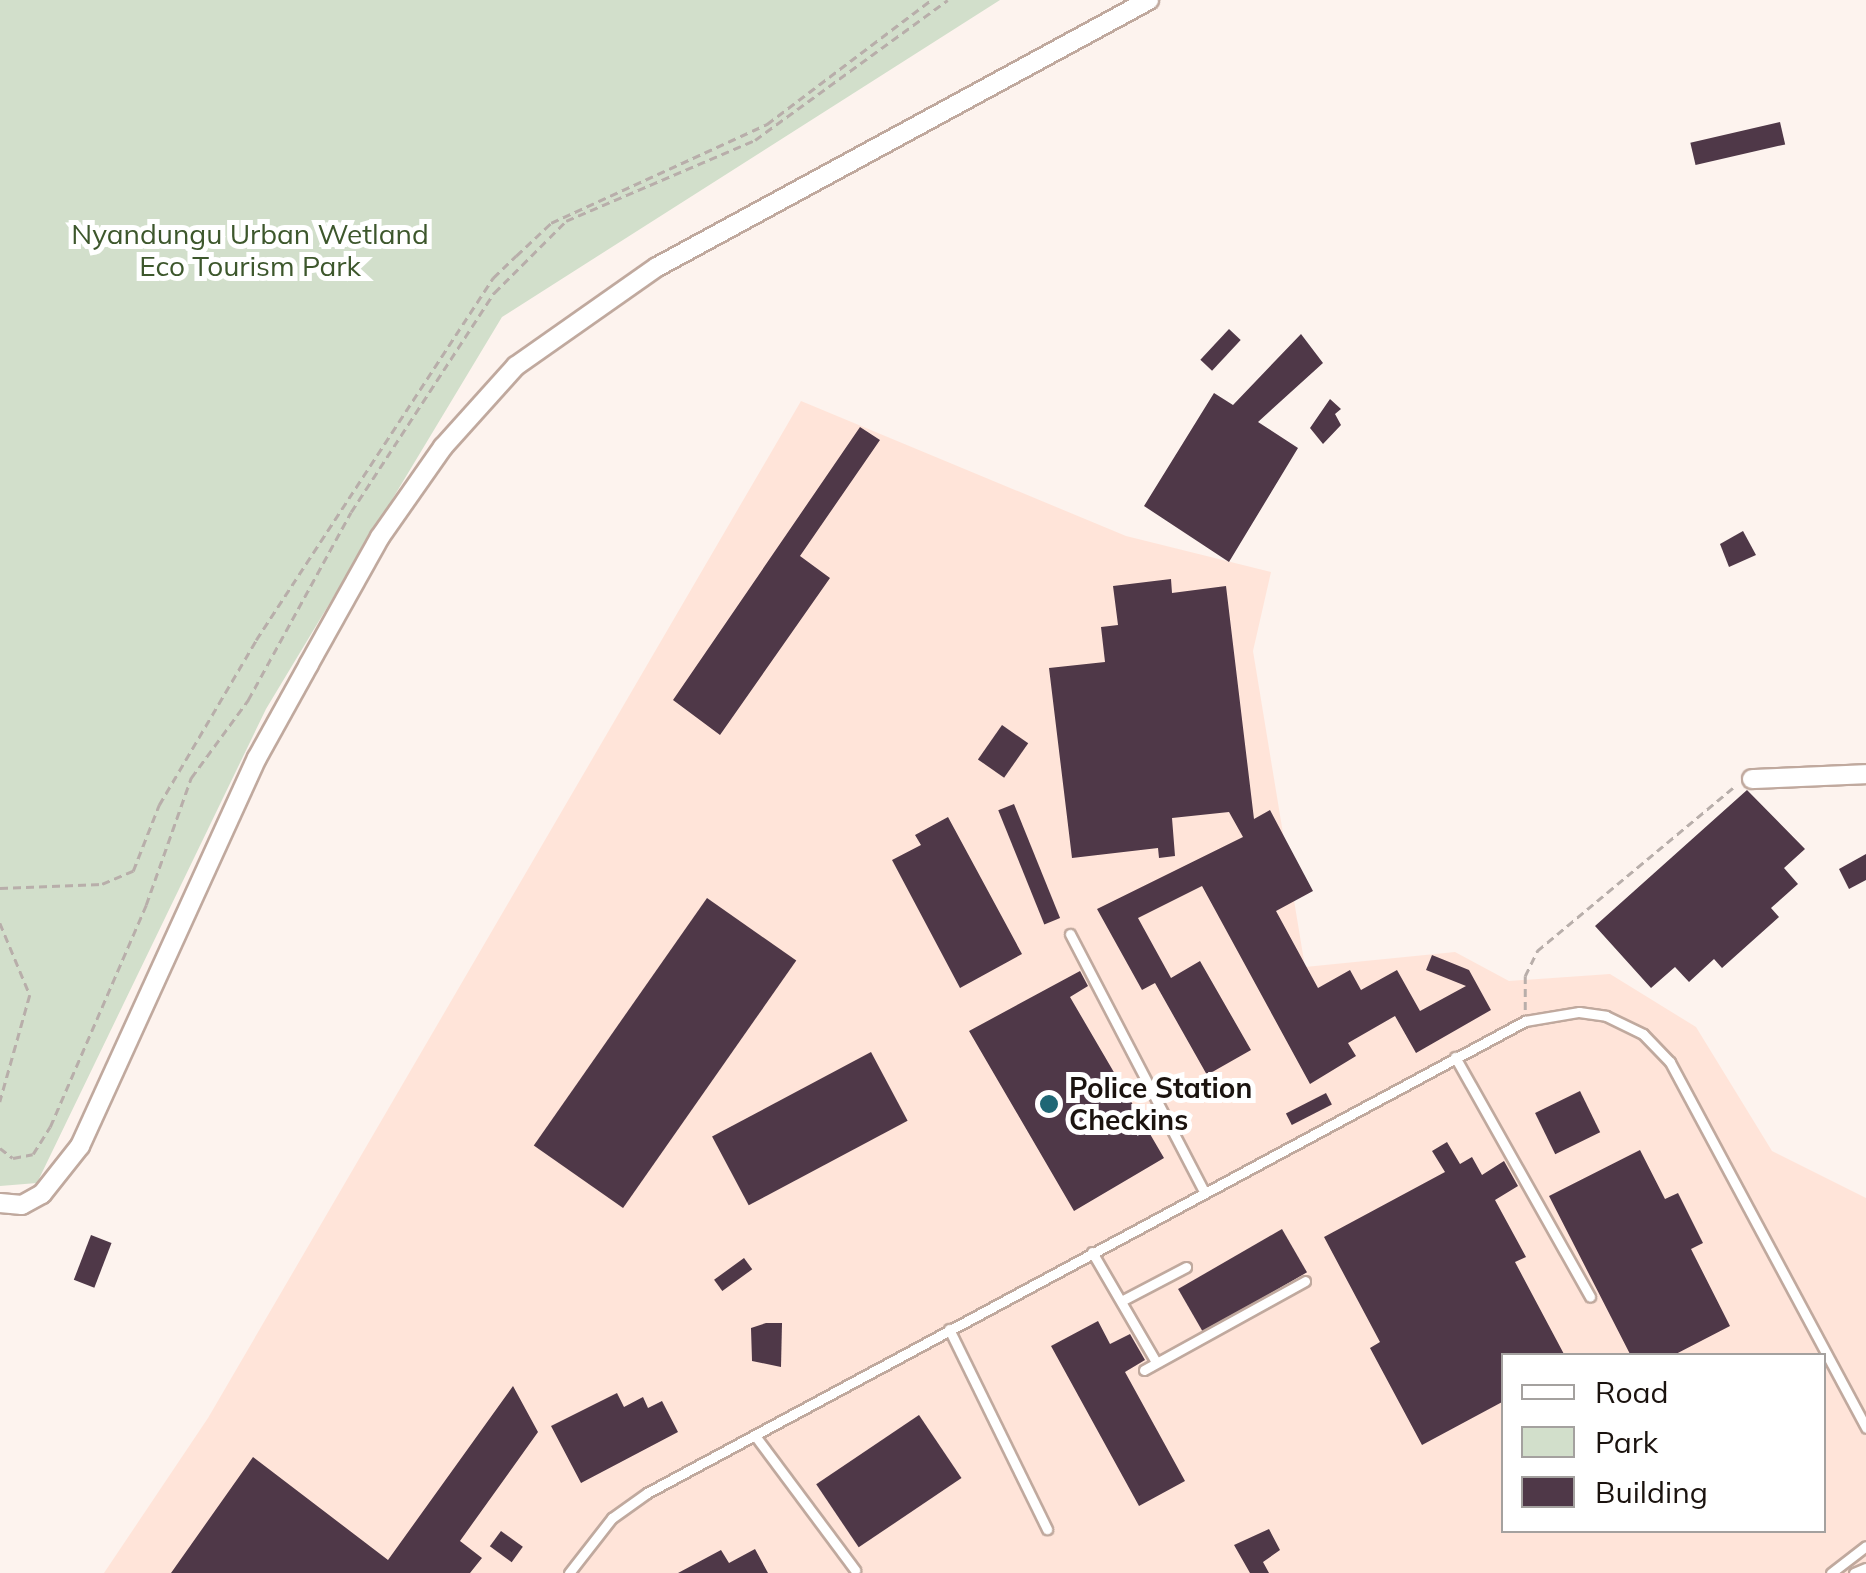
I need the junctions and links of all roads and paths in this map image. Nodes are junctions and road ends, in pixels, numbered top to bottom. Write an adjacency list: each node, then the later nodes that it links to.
1 (1148, 0): 10 (street)
2 (1866, 774): 3 (street)
3 (1752, 779): 6 (path)
4 (0, 923): 8 (path)
5 (1070, 934): 9 (lane)
6 (1525, 1021): 7 (lane); 19 (lane)
7 (1455, 1058): 9 (lane); 14 (lane)
8 (0, 1102)
9 (1204, 1191): 11 (lane)
10 (0, 1204)
11 (1092, 1252): 15 (lane); 16 (lane)
12 (1186, 1267): 15 (lane)
13 (1305, 1280): 17 (lane)
14 (1590, 1297)
15 (1125, 1298): 17 (lane)
16 (949, 1328): 21 (lane); 22 (lane)
17 (1156, 1362): 18 (lane)
18 (1144, 1370)
19 (1862, 1408): 20 (lane)
20 (1866, 1428)
21 (756, 1437): 25 (lane); 26 (lane)
22 (1048, 1529)
23 (1866, 1546): 27 (lane)
24 (1866, 1568): 28 (lane)
25 (855, 1570)
26 (568, 1573)
27 (1831, 1573)
28 (1854, 1573)

